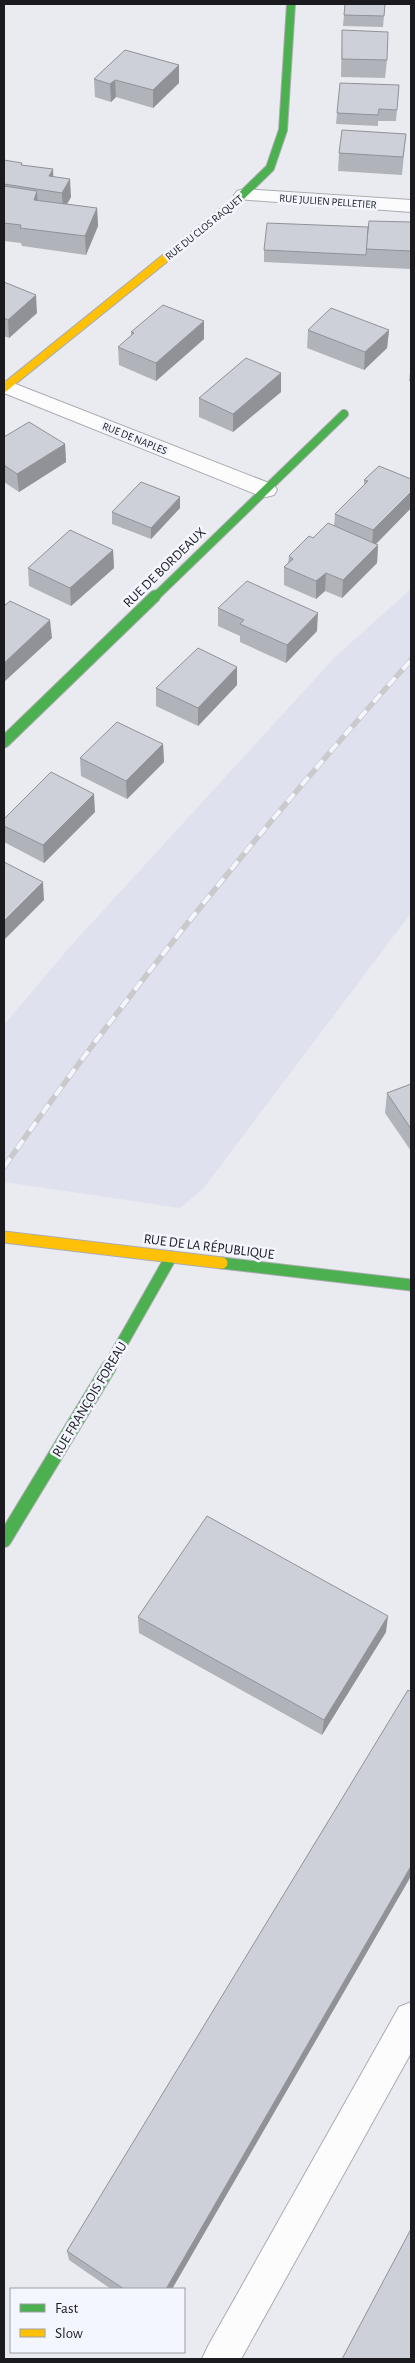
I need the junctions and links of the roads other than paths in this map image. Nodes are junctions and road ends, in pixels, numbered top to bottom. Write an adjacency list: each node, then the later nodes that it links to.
1 (291, 4): 2 (street, RUE DU CLOS RAQUET)
2 (244, 195): 3 (street, RUE JULIEN PELLETIER); 4 (street, RUE DU CLOS RAQUET)
3 (411, 206)
4 (5, 387): 6 (street, RUE DE NAPLES)
5 (344, 414): 6 (street, RUE DE BORDEAUX)
6 (266, 490): 7 (street, RUE DE BORDEAUX)
7 (4, 742)
8 (4, 1237): 9 (street, RUE DE LA RÉPUBLIQUE)
9 (171, 1257): 10 (street, RUE DE LA RÉPUBLIQUE); 11 (street, RUE FRANÇOIS FOREAU)
10 (411, 1285)
11 (4, 1540)
12 (411, 2019): 13 (street)
13 (221, 2359)

